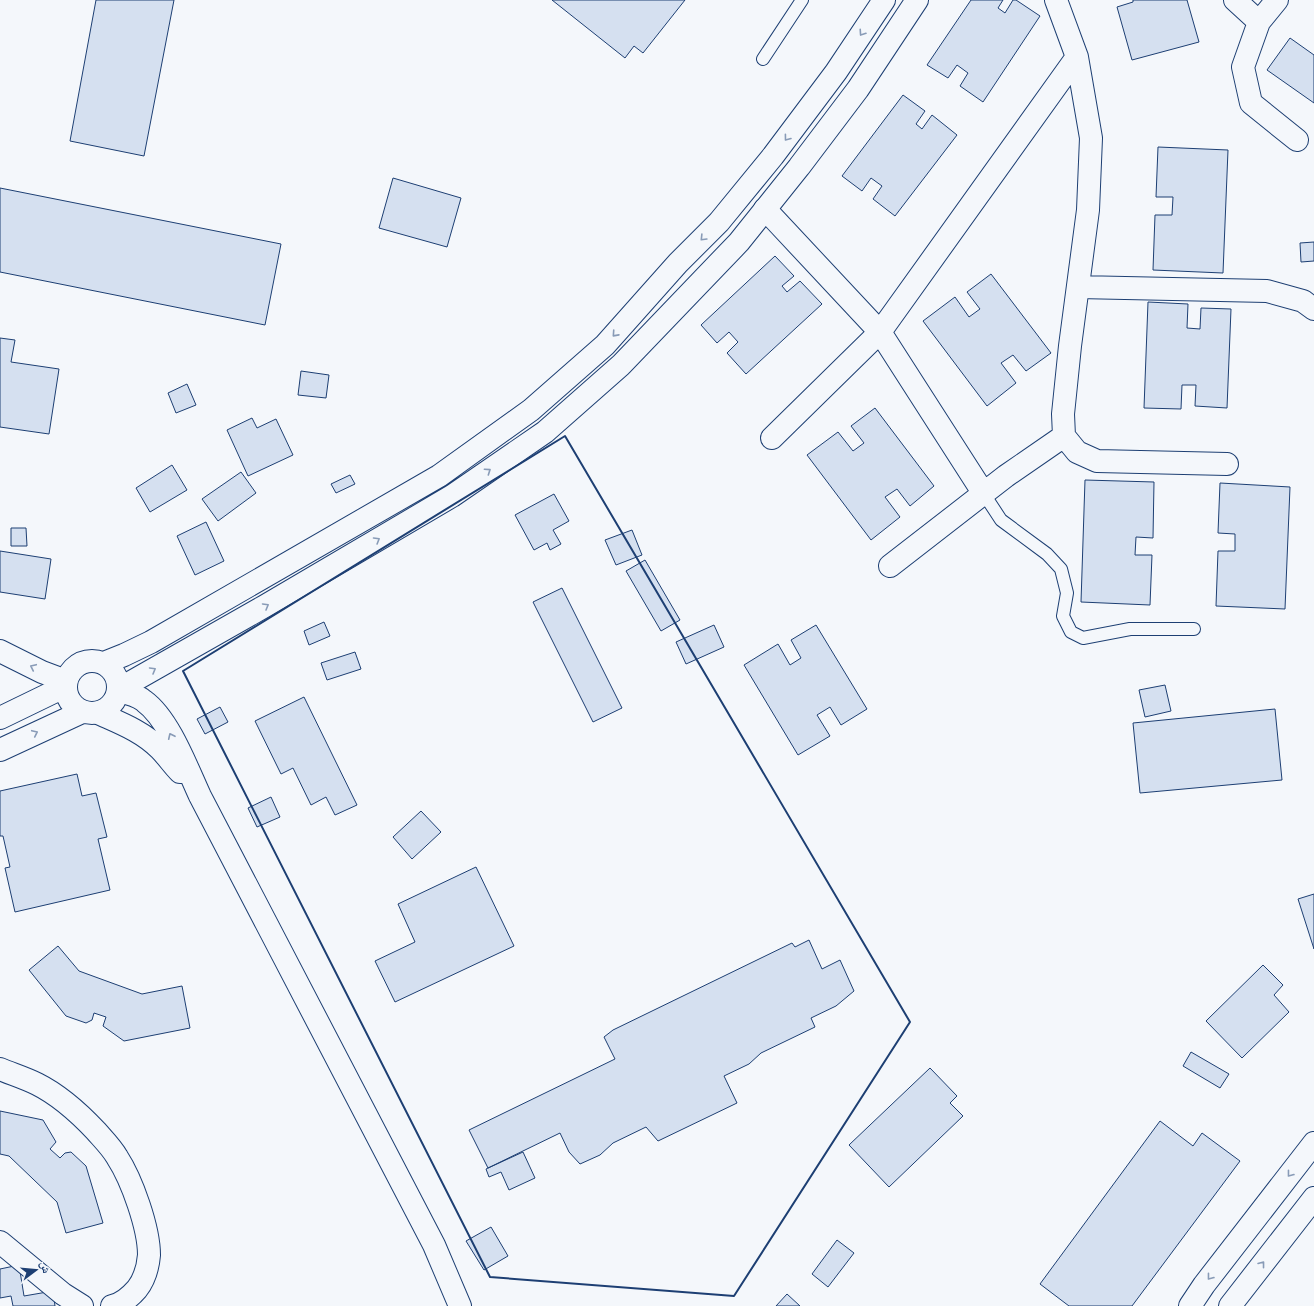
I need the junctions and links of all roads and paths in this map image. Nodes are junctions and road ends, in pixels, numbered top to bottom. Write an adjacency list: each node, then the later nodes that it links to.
1 (802, 0): 9 (lane)
2 (884, 0): 18 (street, one-way to 18)
3 (917, 0): 11 (street)
4 (1056, 0): 8 (street)
5 (1235, 0): 7 (street)
6 (1277, 0): 7 (street)
7 (1259, 22): 10 (street)
8 (1077, 57): 12 (street); 14 (street)
9 (763, 59)
10 (1297, 140)
11 (765, 209): 14 (street); 20 (street, one-way to 11)
12 (1078, 287): 13 (street); 15 (street)
13 (1314, 309)
14 (880, 332): 16 (street); 19 (street)
15 (1064, 436): 17 (street); 19 (street)
16 (772, 438)
17 (1227, 464)
18 (439, 476): 20 (street); 24 (street)
19 (984, 494): 21 (street); 22 (lane)
20 (452, 496): 26 (street, one-way to 20)
21 (890, 566)
22 (1194, 629)
23 (0, 652): 25 (street, one-way to 23)
24 (104, 663): 25 (street); 26 (street)
25 (66, 684): 27 (street); 28 (street)
26 (118, 690): 27 (street); 30 (street, one-way to 26)
27 (90, 712): 29 (street, one-way to 27); 30 (street)
28 (0, 718)
29 (0, 750)
30 (200, 796): 37 (street)
31 (0, 1069): 36 (street)
32 (1314, 1143): 38 (street, one-way to 38)
33 (1314, 1198): 39 (street, one-way to 33)
34 (0, 1242): 35 (street)
35 (82, 1306)
36 (112, 1306)
37 (460, 1306)
38 (1190, 1306)
39 (1230, 1306)

